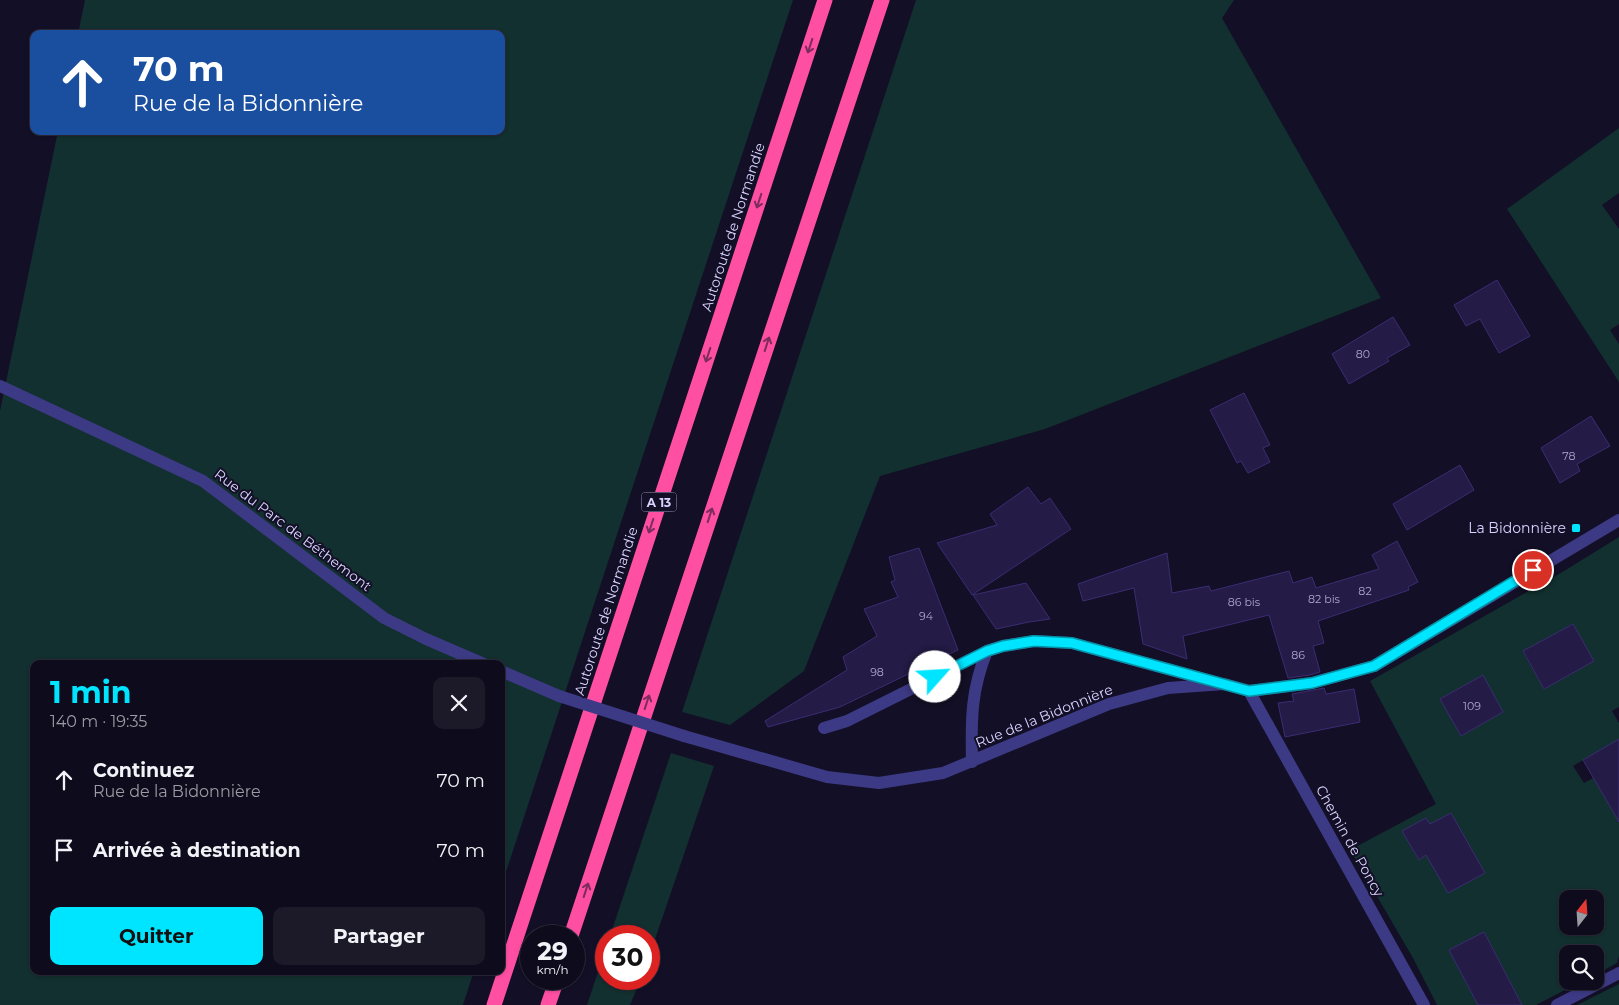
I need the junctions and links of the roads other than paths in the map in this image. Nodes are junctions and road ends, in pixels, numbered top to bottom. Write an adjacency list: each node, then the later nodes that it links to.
1 (825, 0): 13 (highway, Autoroute de Normandie / A 13, one-way to 13)
2 (882, 0): 12 (highway, one-way to 2)
3 (0, 386): 6 (street, Rue du Parc de Béthemont)
4 (1619, 520): 9 (street, Rue de la Bidonnière)
5 (987, 651): 8 (street); 10 (street); 11 (street)
6 (474, 660)
7 (505, 673): 11 (street, Rue de la Bidonnière, bridge)
8 (1224, 684): 9 (street, Rue de la Bidonnière); 11 (street, Rue de la Bidonnière)
9 (1249, 691): 19 (street, Chemin de Poncy)
10 (824, 728)
11 (972, 762)
12 (575, 925)
13 (505, 972)
14 (1619, 973): 20 (street)
15 (504, 975): 17 (highway, Autoroute de Normandie / A 13, one-way to 17)
16 (553, 990): 18 (highway)
17 (494, 1005)
18 (548, 1005)
19 (1424, 1005)
20 (1557, 1005)

